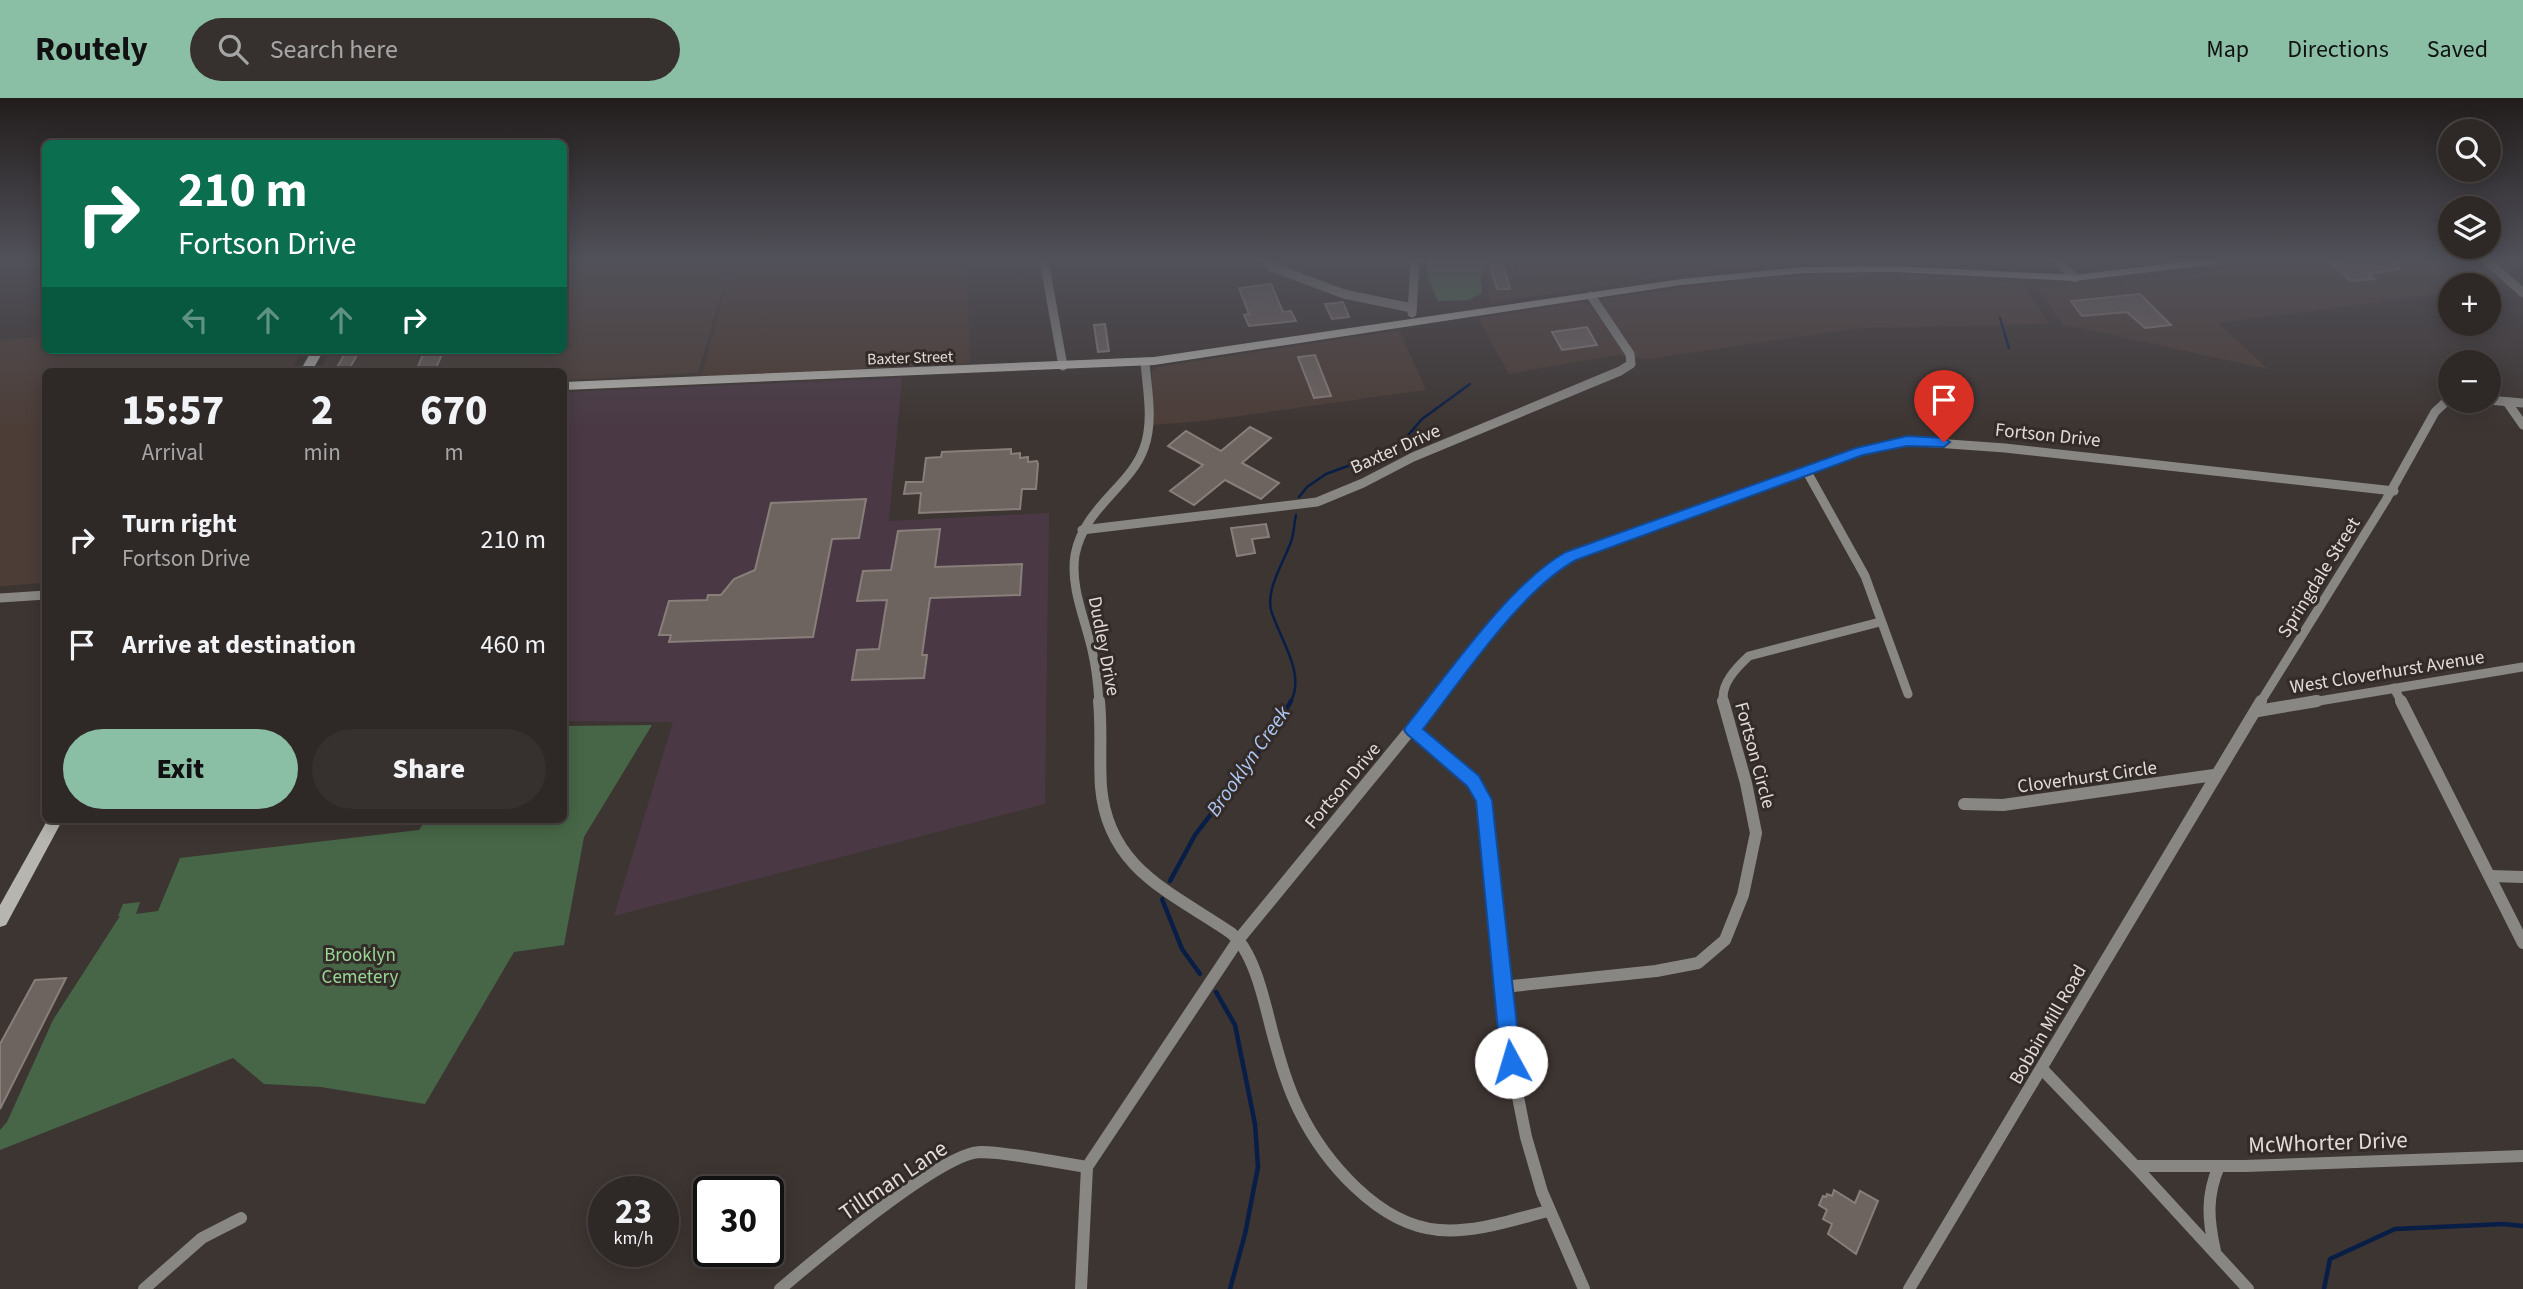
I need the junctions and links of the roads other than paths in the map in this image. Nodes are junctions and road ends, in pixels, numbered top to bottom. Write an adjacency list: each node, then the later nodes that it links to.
1 (1054, 317): 7 (street)
2 (1414, 317): 5 (street)
3 (1452, 317): 5 (main road, Baxter Street)
4 (1605, 317): 16 (street, Baxter Drive)
5 (1415, 322): 6 (main road, Baxter Street)
6 (1145, 362): 7 (main road, Baxter Street); 16 (street, Dudley Drive)
7 (1063, 366): 8 (main road, Baxter Street)
8 (567, 386)
9 (2501, 401): 10 (street)
10 (2507, 402): 11 (street); 13 (street)
11 (2523, 403)
12 (2438, 408): 15 (street, Springdale Street)
13 (2523, 425)
14 (1806, 470): 15 (street, Fortson Drive); 19 (street); 24 (street, Fortson Drive)
15 (2394, 491): 23 (street, Springdale Street)
16 (1082, 530): 31 (street, Dudley Drive)
17 (42, 595): 18 (street)
18 (0, 598)
19 (1880, 622): 22 (street); 33 (street, Fortson Circle)
20 (2523, 667): 21 (street, West Cloverhurst Avenue)
21 (2393, 688): 23 (street, West Cloverhurst Avenue); 28 (street)
22 (1908, 694)
23 (2258, 711): 25 (street, Springdale Street)
24 (1412, 730): 31 (street, Fortson Drive); 33 (street)
25 (2214, 775): 26 (street, Cloverhurst Circle); 34 (street, Bobbin Mill Road)
26 (1964, 804)
27 (54, 823): 30 (main road)
28 (2490, 876): 29 (street); 32 (street)
29 (2523, 877)
30 (0, 920)
31 (1239, 939): 38 (street, Fortson Drive); 39 (street)
32 (2523, 943)
33 (1503, 987): 39 (street)
34 (2043, 1070): 36 (street); 46 (street, Bobbin Mill Road)
35 (2523, 1156): 37 (street, McWhorter Drive)
36 (2135, 1166): 37 (street, McWhorter Drive); 41 (street)
37 (2219, 1166): 41 (street)
38 (1087, 1167): 43 (street, Tillman Lane); 44 (street)
39 (1548, 1211): 45 (street)
40 (241, 1217): 42 (street)
41 (2216, 1253): 47 (street)
42 (144, 1289)
43 (780, 1289)
44 (1081, 1289)
45 (1584, 1289)
46 (1909, 1289)
47 (2248, 1289)

